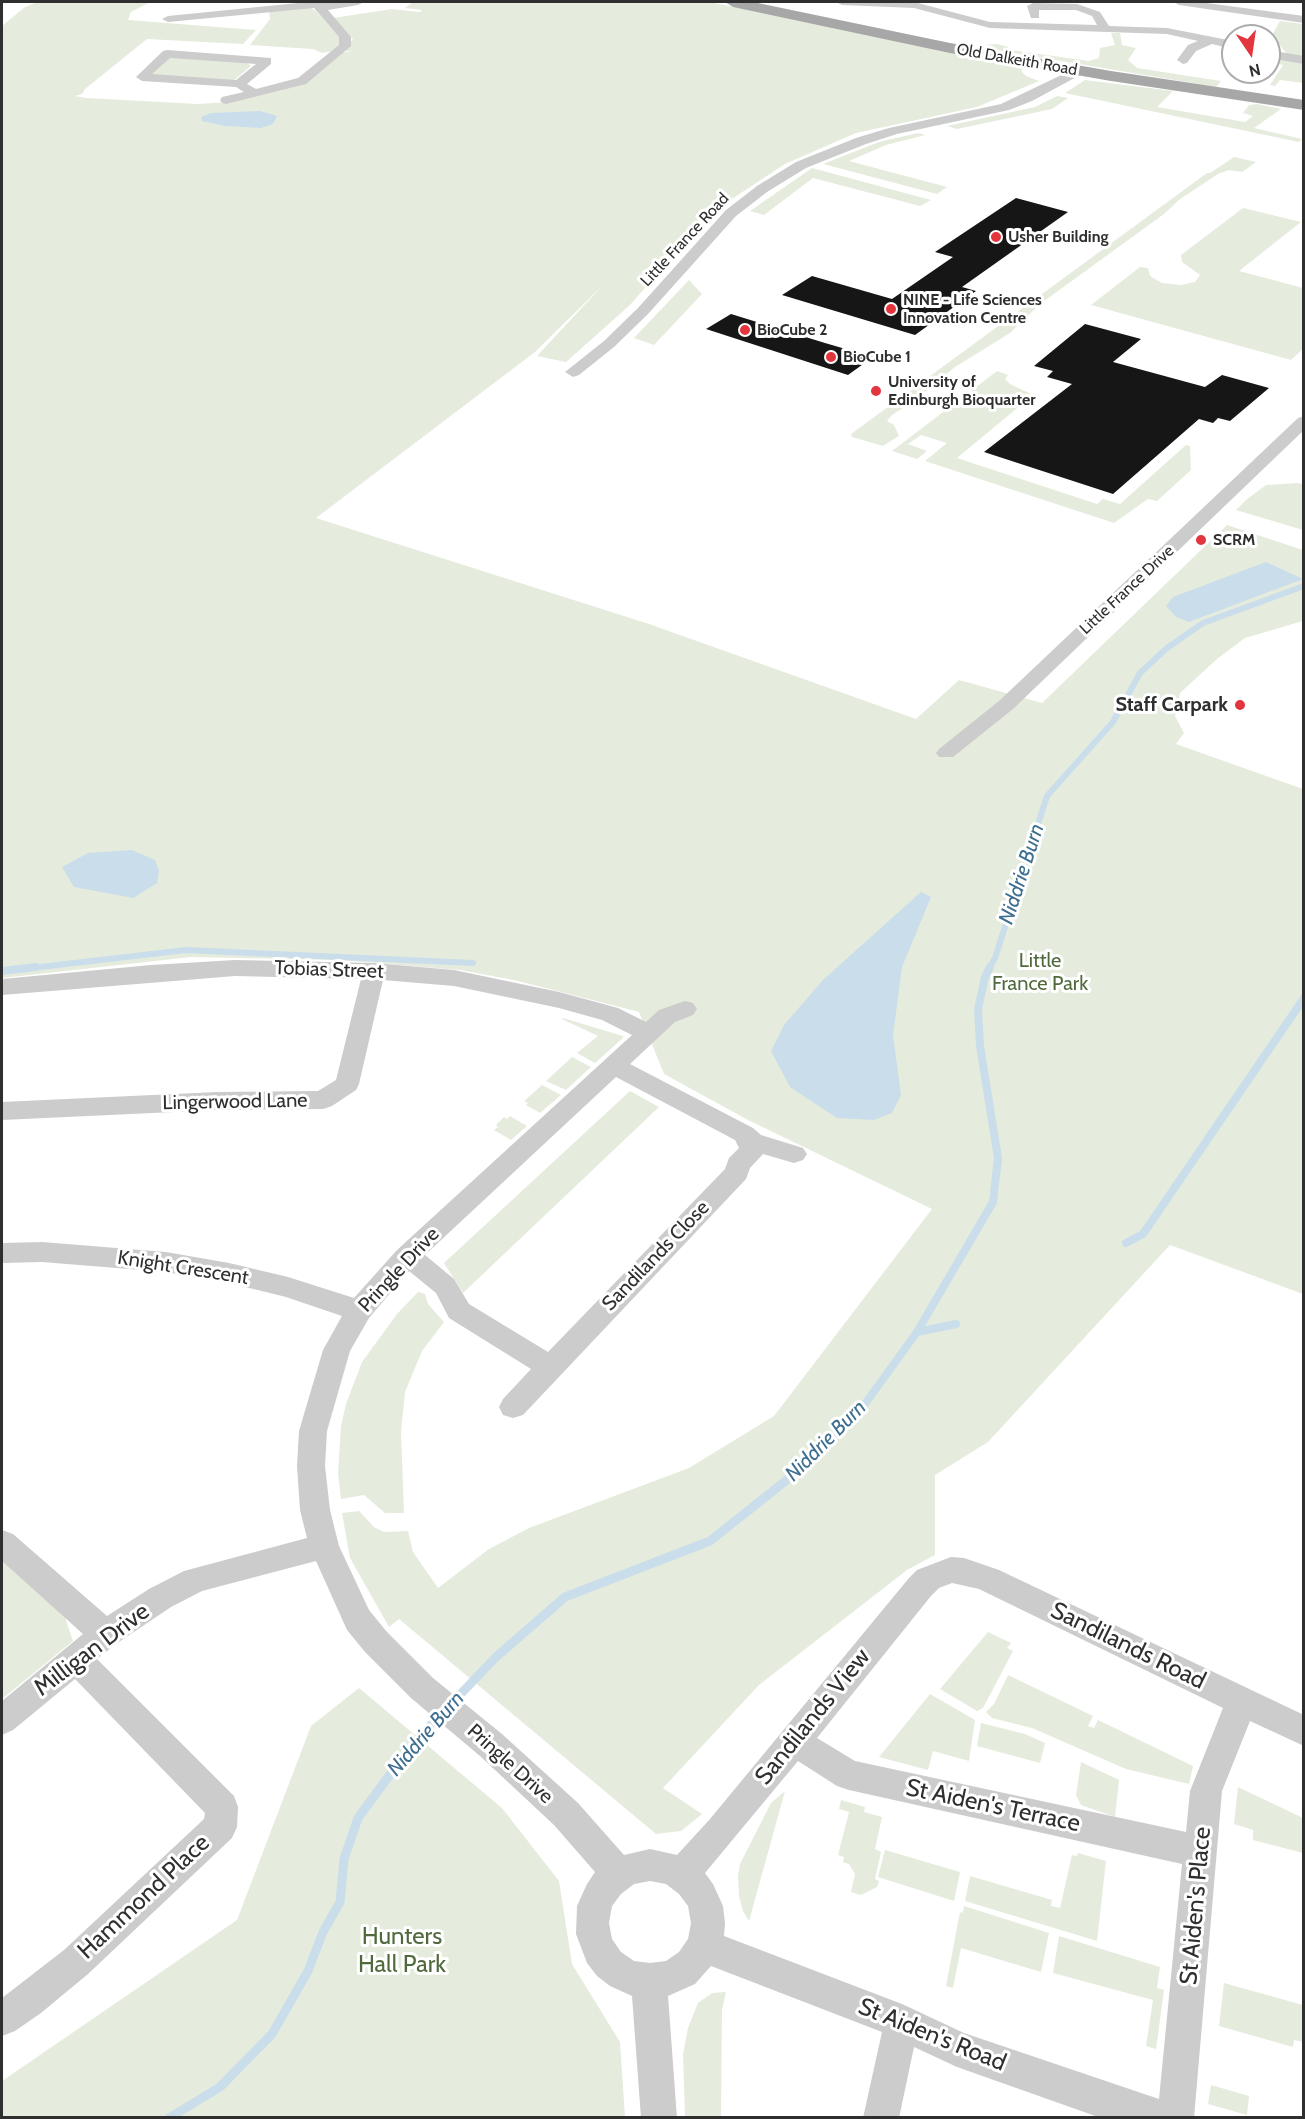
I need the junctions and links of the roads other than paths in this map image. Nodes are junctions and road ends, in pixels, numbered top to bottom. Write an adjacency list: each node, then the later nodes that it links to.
1 (358, 2): 5 (street)
2 (733, 2): 17 (main road, Old Dalkeith Road)
3 (842, 2): 6 (street); 11 (street)
4 (1179, 2): 10 (street)
5 (318, 4): 9 (street); 21 (street)
6 (829, 7)
7 (1301, 7): 10 (street)
8 (1032, 8): 11 (street)
9 (168, 19)
10 (1298, 19)
11 (1105, 29): 12 (street)
12 (1211, 40): 13 (street); 15 (street)
13 (1221, 42)
14 (1281, 56): 16 (street)
15 (1183, 60)
16 (1304, 60)
17 (1036, 63): 18 (main road, Old Dalkeith Road); 20 (street)
18 (1078, 70): 20 (street, Little France Road); 23 (main road, Old Dalkeith Road)
19 (239, 84): 19 (street); 21 (street)
20 (1042, 91): 24 (street, Little France Road)
21 (256, 94): 22 (street)
22 (226, 100)
23 (1304, 105)
24 (573, 372)
25 (1304, 421): 26 (street, Little France Drive)
26 (946, 753)
27 (374, 971): 28 (street, Tobias Street); 30 (street, Tobias Street); 32 (street, Lingerwood Lane)
28 (2, 987)
29 (685, 1009): 30 (street, Pringle Drive)
30 (649, 1033): 31 (street, Pringle Drive)
31 (613, 1065): 33 (street); 36 (street, Pringle Drive)
32 (2, 1110)
33 (752, 1142): 34 (street); 38 (street, Sandilands Close)
34 (794, 1154)
35 (2, 1253): 37 (street, Knight Crescent)
36 (406, 1257): 37 (street, Pringle Drive); 38 (street)
37 (359, 1311): 41 (street, Pringle Drive)
38 (550, 1367): 39 (street, Sandilands Close)
39 (513, 1407)
40 (2, 1544): 43 (street)
41 (324, 1546): 43 (street, Milligan Drive); 50 (street, Pringle Drive)
42 (951, 1570): 45 (street, Sandilands Road); 48 (street, Sandilands View)
43 (105, 1634): 44 (street, Milligan Drive)
44 (76, 1659): 46 (street, Milligan Drive); 54 (street, Hammond Place)
45 (1242, 1701): 47 (street, Sandilands Road); 49 (street, St Aiden's Place)
46 (2, 1720)
47 (1304, 1731)
48 (794, 1741): 49 (street, St Aiden's Terrace); 51 (street, Sandilands View)
49 (1201, 1852): 59 (street, St Aiden's Place)
50 (619, 1874): 51 (street); 53 (street)
51 (682, 1874): 52 (street)
52 (704, 1946): 53 (street); 55 (street, St Aiden's Road)
53 (649, 1981): 56 (street)
54 (2, 2018)
55 (902, 2022): 57 (street); 58 (street, St Aiden's Road)
56 (659, 2118)
57 (881, 2118)
58 (1163, 2118)
59 (1176, 2118)

